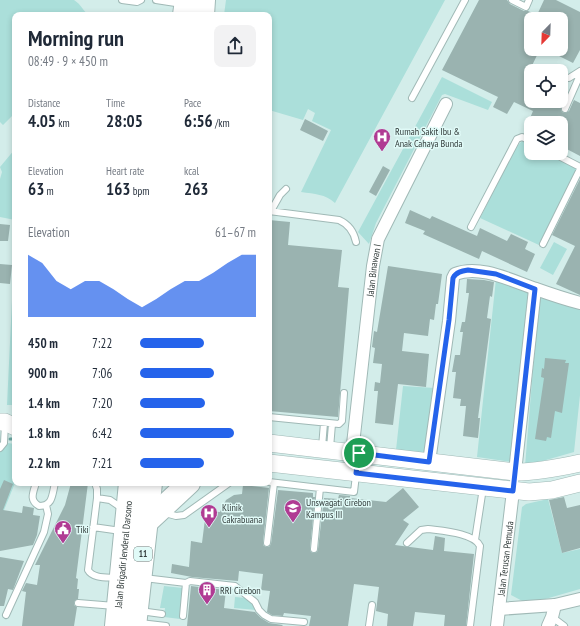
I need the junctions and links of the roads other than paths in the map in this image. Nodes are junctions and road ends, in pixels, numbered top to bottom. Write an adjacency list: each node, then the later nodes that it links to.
1 (122, 0): 2 (lane)
2 (141, 0)
3 (156, 0): 7 (lane)
4 (465, 0): 11 (lane)
5 (512, 0): 6 (lane)
6 (529, 0)
7 (192, 7)
8 (580, 71): 10 (lane)
9 (580, 75): 13 (lane)
10 (568, 78)
11 (412, 98)
12 (446, 104): 33 (street, Jalan Binawan I)
13 (565, 109)
14 (524, 138): 20 (lane)
15 (566, 160): 16 (lane)
16 (580, 168): 22 (lane)
17 (286, 188): 18 (lane)
18 (272, 208)
19 (272, 211): 21 (lane)
20 (470, 228)
21 (356, 242)
22 (543, 244)
23 (535, 289): 24 (street); 34 (street); 38 (street)
24 (580, 303)
25 (344, 393): 29 (lane)
26 (272, 417): 28 (lane)
27 (9, 423): 31 (lane)
28 (324, 423): 29 (lane); 32 (lane)
29 (332, 424): 32 (lane)
30 (272, 443): 32 (street)
31 (0, 448)
32 (326, 450): 33 (street)
33 (355, 453): 34 (street); 39 (street)
34 (429, 462): 37 (street)
35 (272, 463): 39 (street)
36 (580, 463): 38 (street)
37 (485, 468): 38 (street); 52 (street)
38 (515, 472): 53 (street)
39 (356, 473): 51 (lane); 52 (street)
40 (272, 482): 51 (lane)
41 (580, 483): 53 (street)
42 (35, 486): 55 (lane)
43 (54, 486): 55 (lane)
44 (96, 486): 54 (lane)
45 (117, 486): 56 (highway)
46 (131, 486): 56 (highway, Jalan Brigadir Jenderal Darsono / 11)
47 (150, 486): 56 (highway, Jalan Brigadir Jenderal Darsono / 11)
48 (185, 486): 56 (highway)
49 (224, 486): 56 (lane)
50 (271, 486): 59 (lane)
51 (320, 488): 61 (lane)
52 (483, 488): 53 (street); 58 (lane)
53 (513, 491): 68 (street, Jalan Terusan Pemuda)
54 (97, 498): 56 (lane); 57 (lane)
55 (46, 505): 70 (lane)
56 (139, 519): 57 (lane); 62 (highway, Jalan Brigadir Jenderal Darsono / 11)
57 (93, 527): 62 (lane)
58 (475, 540): 60 (lane); 77 (lane)
59 (267, 542)
60 (407, 542)
61 (314, 549)
62 (131, 578): 63 (lane); 72 (highway, Jalan Brigadir Jenderal Darsono / 11)
63 (186, 583): 71 (lane); 74 (lane)
64 (580, 599): 67 (street)
65 (78, 603): 72 (lane)
66 (372, 605): 76 (lane)
67 (555, 605): 68 (street); 73 (street)
68 (499, 609): 78 (street, Jalan Terusan Pemuda)
69 (162, 614): 72 (lane)
70 (6, 615)
71 (183, 616)
72 (128, 618): 75 (lane)
73 (550, 621): 79 (lane)
74 (304, 622)
75 (166, 626)
76 (370, 626)
77 (470, 626)
78 (497, 626)
79 (564, 626)

